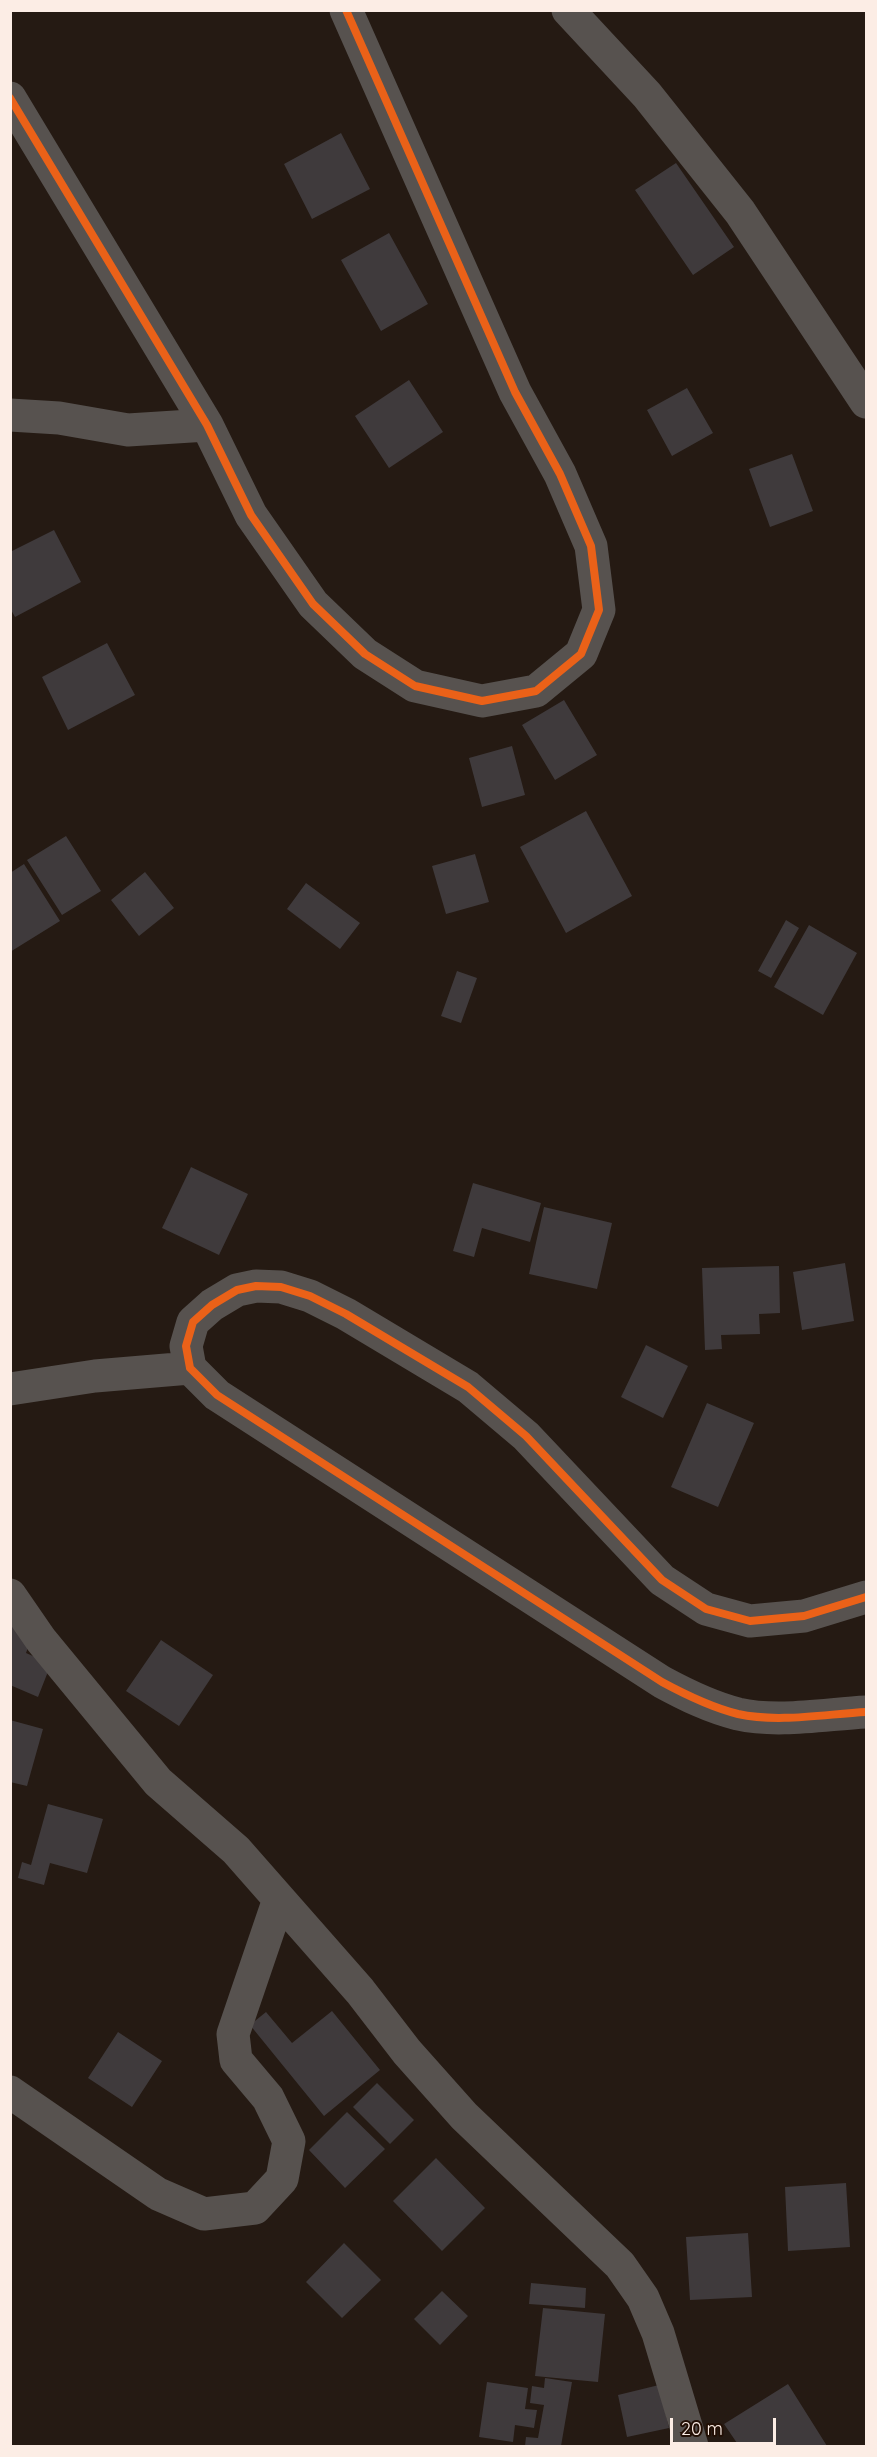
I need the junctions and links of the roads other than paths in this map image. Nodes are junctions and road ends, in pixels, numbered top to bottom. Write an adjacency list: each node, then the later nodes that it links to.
1 (346, 10): 6 (street)
2 (568, 10): 4 (street)
3 (10, 98): 6 (street)
4 (867, 402)
5 (10, 415): 6 (street)
6 (207, 425)
7 (190, 1368): 8 (street); 10 (street); 11 (street)
8 (10, 1389)
9 (10, 1595): 12 (street)
10 (867, 1597)
11 (867, 1712)
12 (279, 1899): 13 (street); 14 (street)
13 (10, 2092)
14 (692, 2446)

